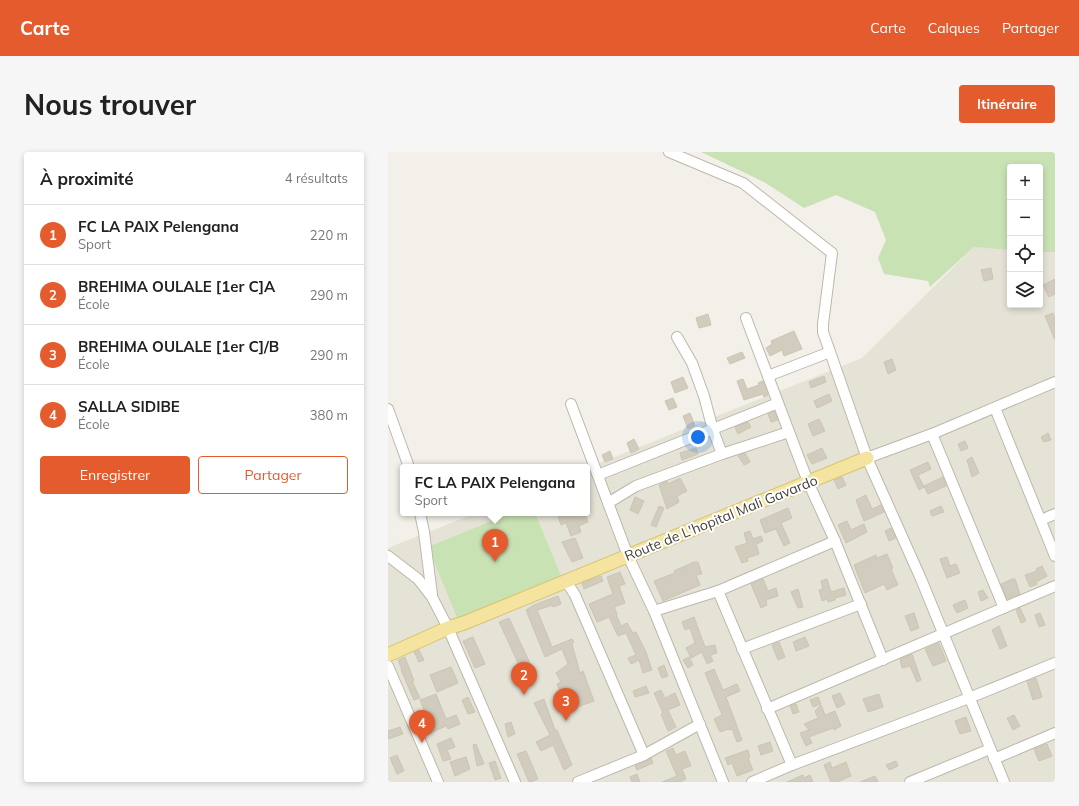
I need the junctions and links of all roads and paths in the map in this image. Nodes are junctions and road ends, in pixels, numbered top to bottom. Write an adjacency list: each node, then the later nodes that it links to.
1 (669, 152): 4 (street)
2 (746, 318): 5 (street)
3 (677, 337): 11 (street)
4 (830, 352): 5 (street); 15 (street)
5 (768, 376): 7 (street)
6 (1055, 382): 9 (street, Route de L'hopital Mali Gavardo)
7 (778, 403): 11 (street); 12 (street)
8 (571, 404): 17 (street)
9 (995, 408): 13 (street, Route de L'hopital Mali Gavardo); 22 (street)
10 (388, 409): 16 (street)
11 (713, 430): 14 (street); 17 (street)
12 (789, 432): 14 (street); 18 (street)
13 (932, 434): 15 (street, Route de L'hopital Mali Gavardo); 32 (street)
14 (722, 454): 19 (street)
15 (867, 458): 18 (main road, Route de L'hopital Mali Gavardo); 35 (street)
16 (408, 464)
17 (598, 475): 19 (street)
18 (808, 482): 23 (street); 25 (main road, Route de L'hopital Mali Gavardo)
19 (608, 503): 25 (street)
20 (1055, 514): 22 (street)
21 (421, 516): 30 (street)
22 (1040, 520): 26 (street)
23 (835, 541): 29 (street); 31 (street)
24 (388, 556): 30 (street)
25 (628, 556): 27 (main road, Route de L'hopital Mali Gavardo); 33 (street)
26 (1055, 556)
27 (566, 582): 34 (main road, Route de L'hopital Mali Gavardo); 46 (street)
28 (1055, 586): 32 (street)
29 (718, 591): 33 (street); 36 (street)
30 (432, 597): 34 (street)
31 (860, 604): 36 (street); 38 (street)
32 (1004, 608): 35 (street)
33 (654, 611): 43 (street)
34 (448, 628): 37 (main road, Route de L'hopital Mali Gavardo); 50 (street)
35 (943, 634): 38 (street); 41 (street)
36 (742, 649): 42 (street)
37 (388, 654)
38 (883, 660): 42 (street)
39 (1055, 663): 41 (street)
40 (388, 666): 49 (street)
41 (969, 698): 45 (street); 48 (street)
42 (767, 709): 48 (street)
43 (700, 724): 46 (street); 52 (street)
44 (1054, 735): 47 (street)
45 (990, 748): 47 (street); 54 (street)
46 (644, 755): 51 (street)
47 (994, 759): 55 (street)
48 (792, 765): 53 (street)
49 (438, 782)
50 (515, 782)
51 (578, 782)
52 (723, 782)
53 (752, 782)
54 (910, 782)
55 (1004, 782)

